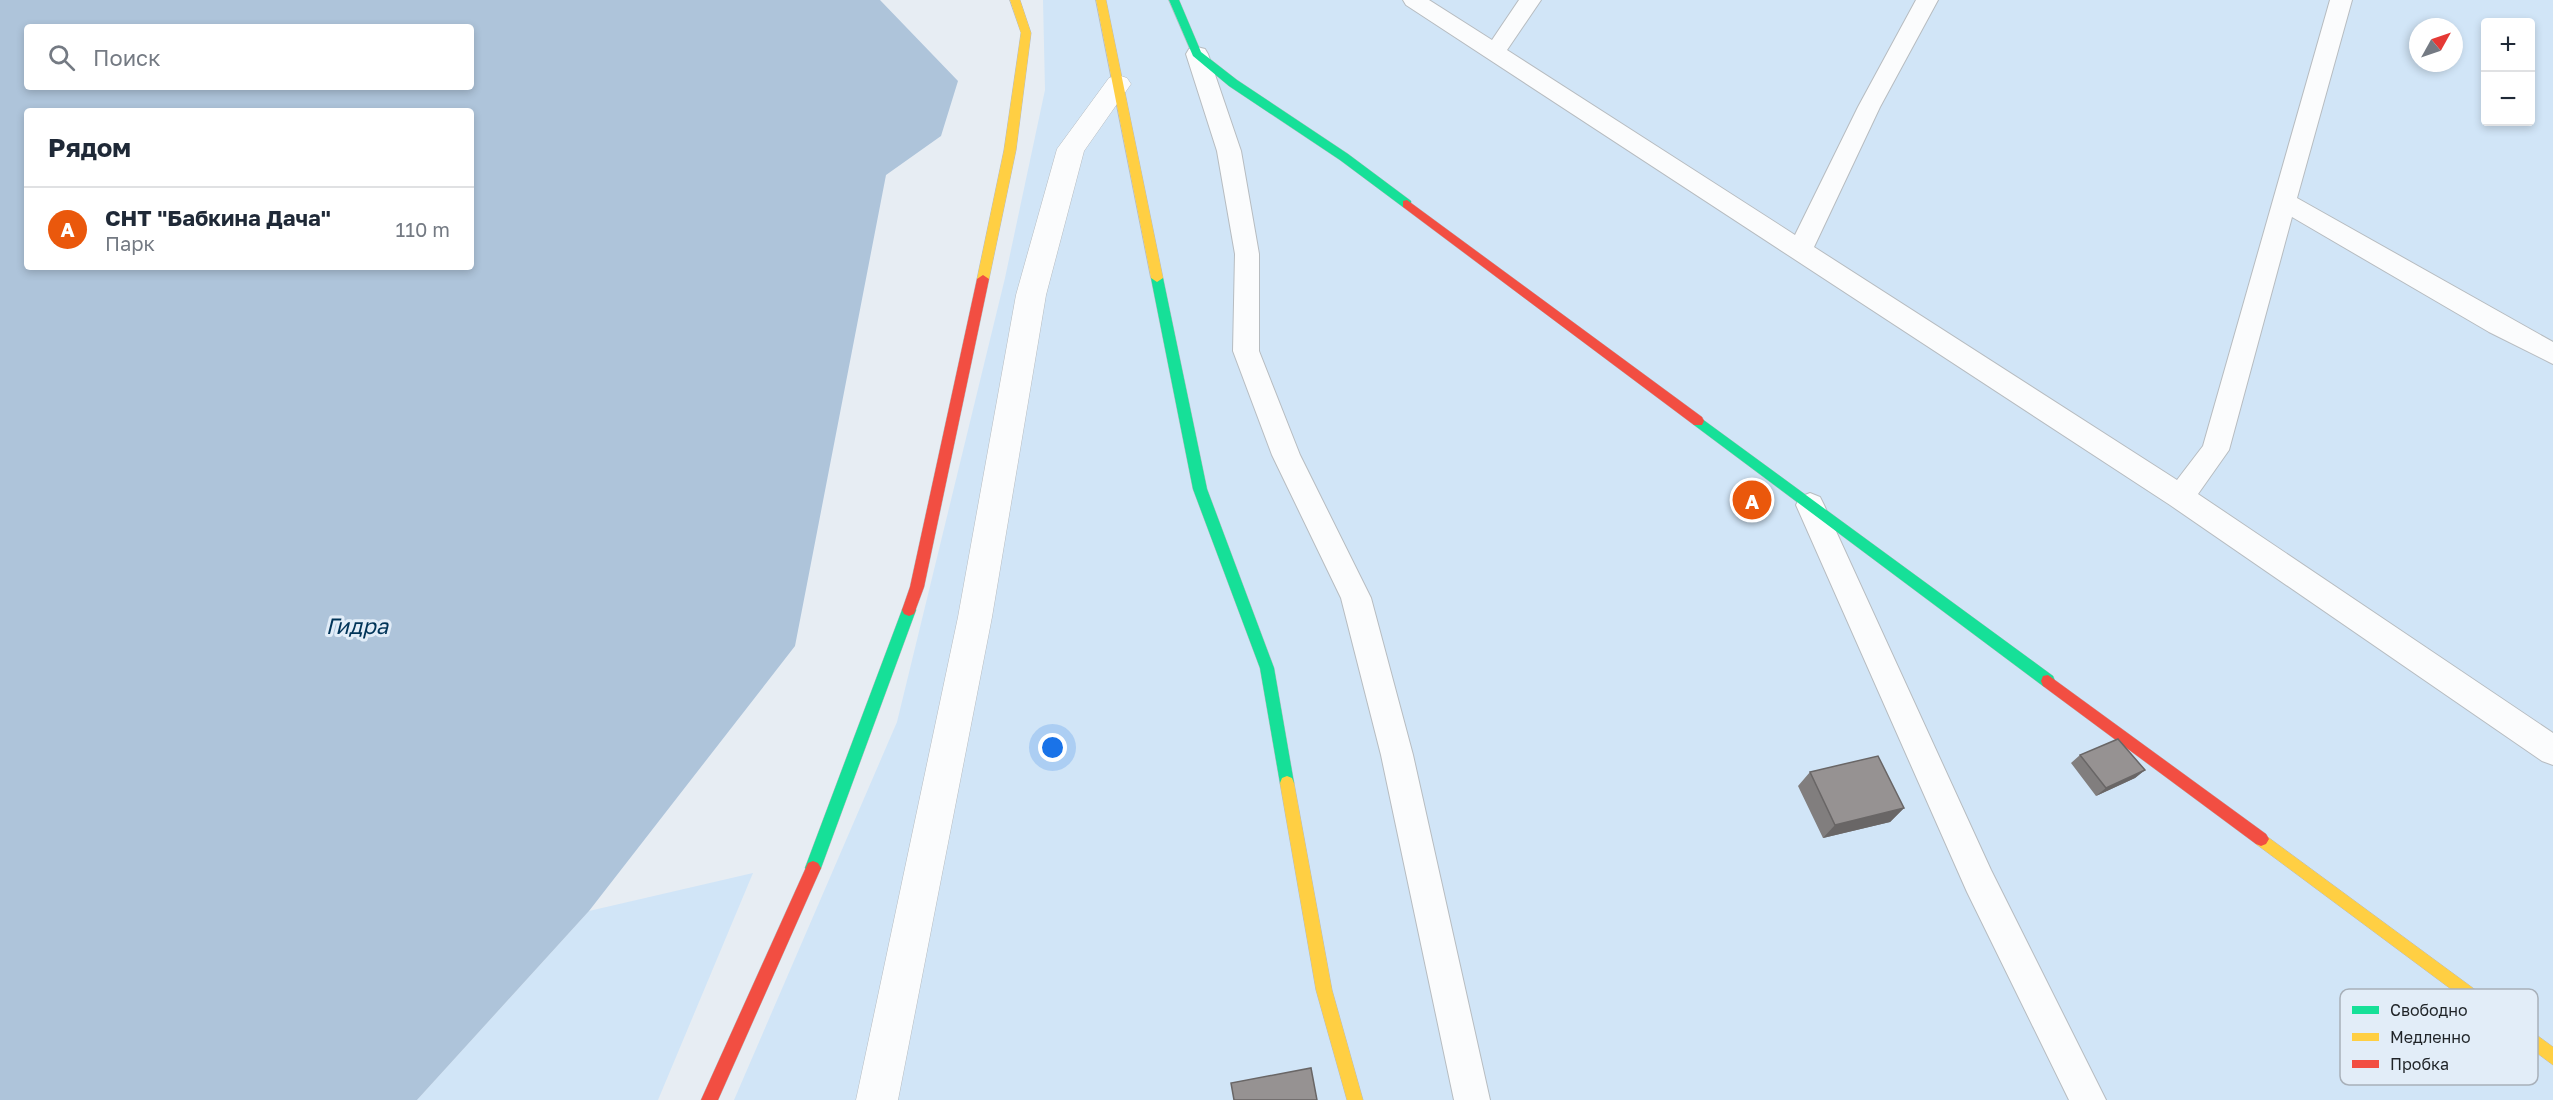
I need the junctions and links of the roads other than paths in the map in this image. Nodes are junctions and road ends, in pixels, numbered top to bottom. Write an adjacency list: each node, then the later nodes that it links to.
1 (1015, 0): 20 (street)
2 (1101, 0): 10 (street)
3 (1174, 0): 9 (street)
4 (1414, 0): 8 (lane)
5 (1530, 0): 8 (lane)
6 (1927, 0): 12 (lane)
7 (2341, 0): 11 (lane)
8 (1495, 52): 12 (lane)
9 (1197, 54): 15 (street); 23 (lane)
10 (1118, 84): 21 (street); 22 (street)
11 (2283, 201): 13 (lane); 14 (lane)
12 (1800, 251): 14 (lane)
13 (2553, 354)
14 (2180, 497): 16 (lane)
15 (1810, 505): 17 (street); 24 (lane)
16 (2553, 751)
17 (2461, 989)
18 (2538, 1046): 19 (street)
19 (2553, 1057)
20 (709, 1100)
21 (877, 1100)
22 (1355, 1100)
23 (1472, 1100)
24 (2088, 1100)

